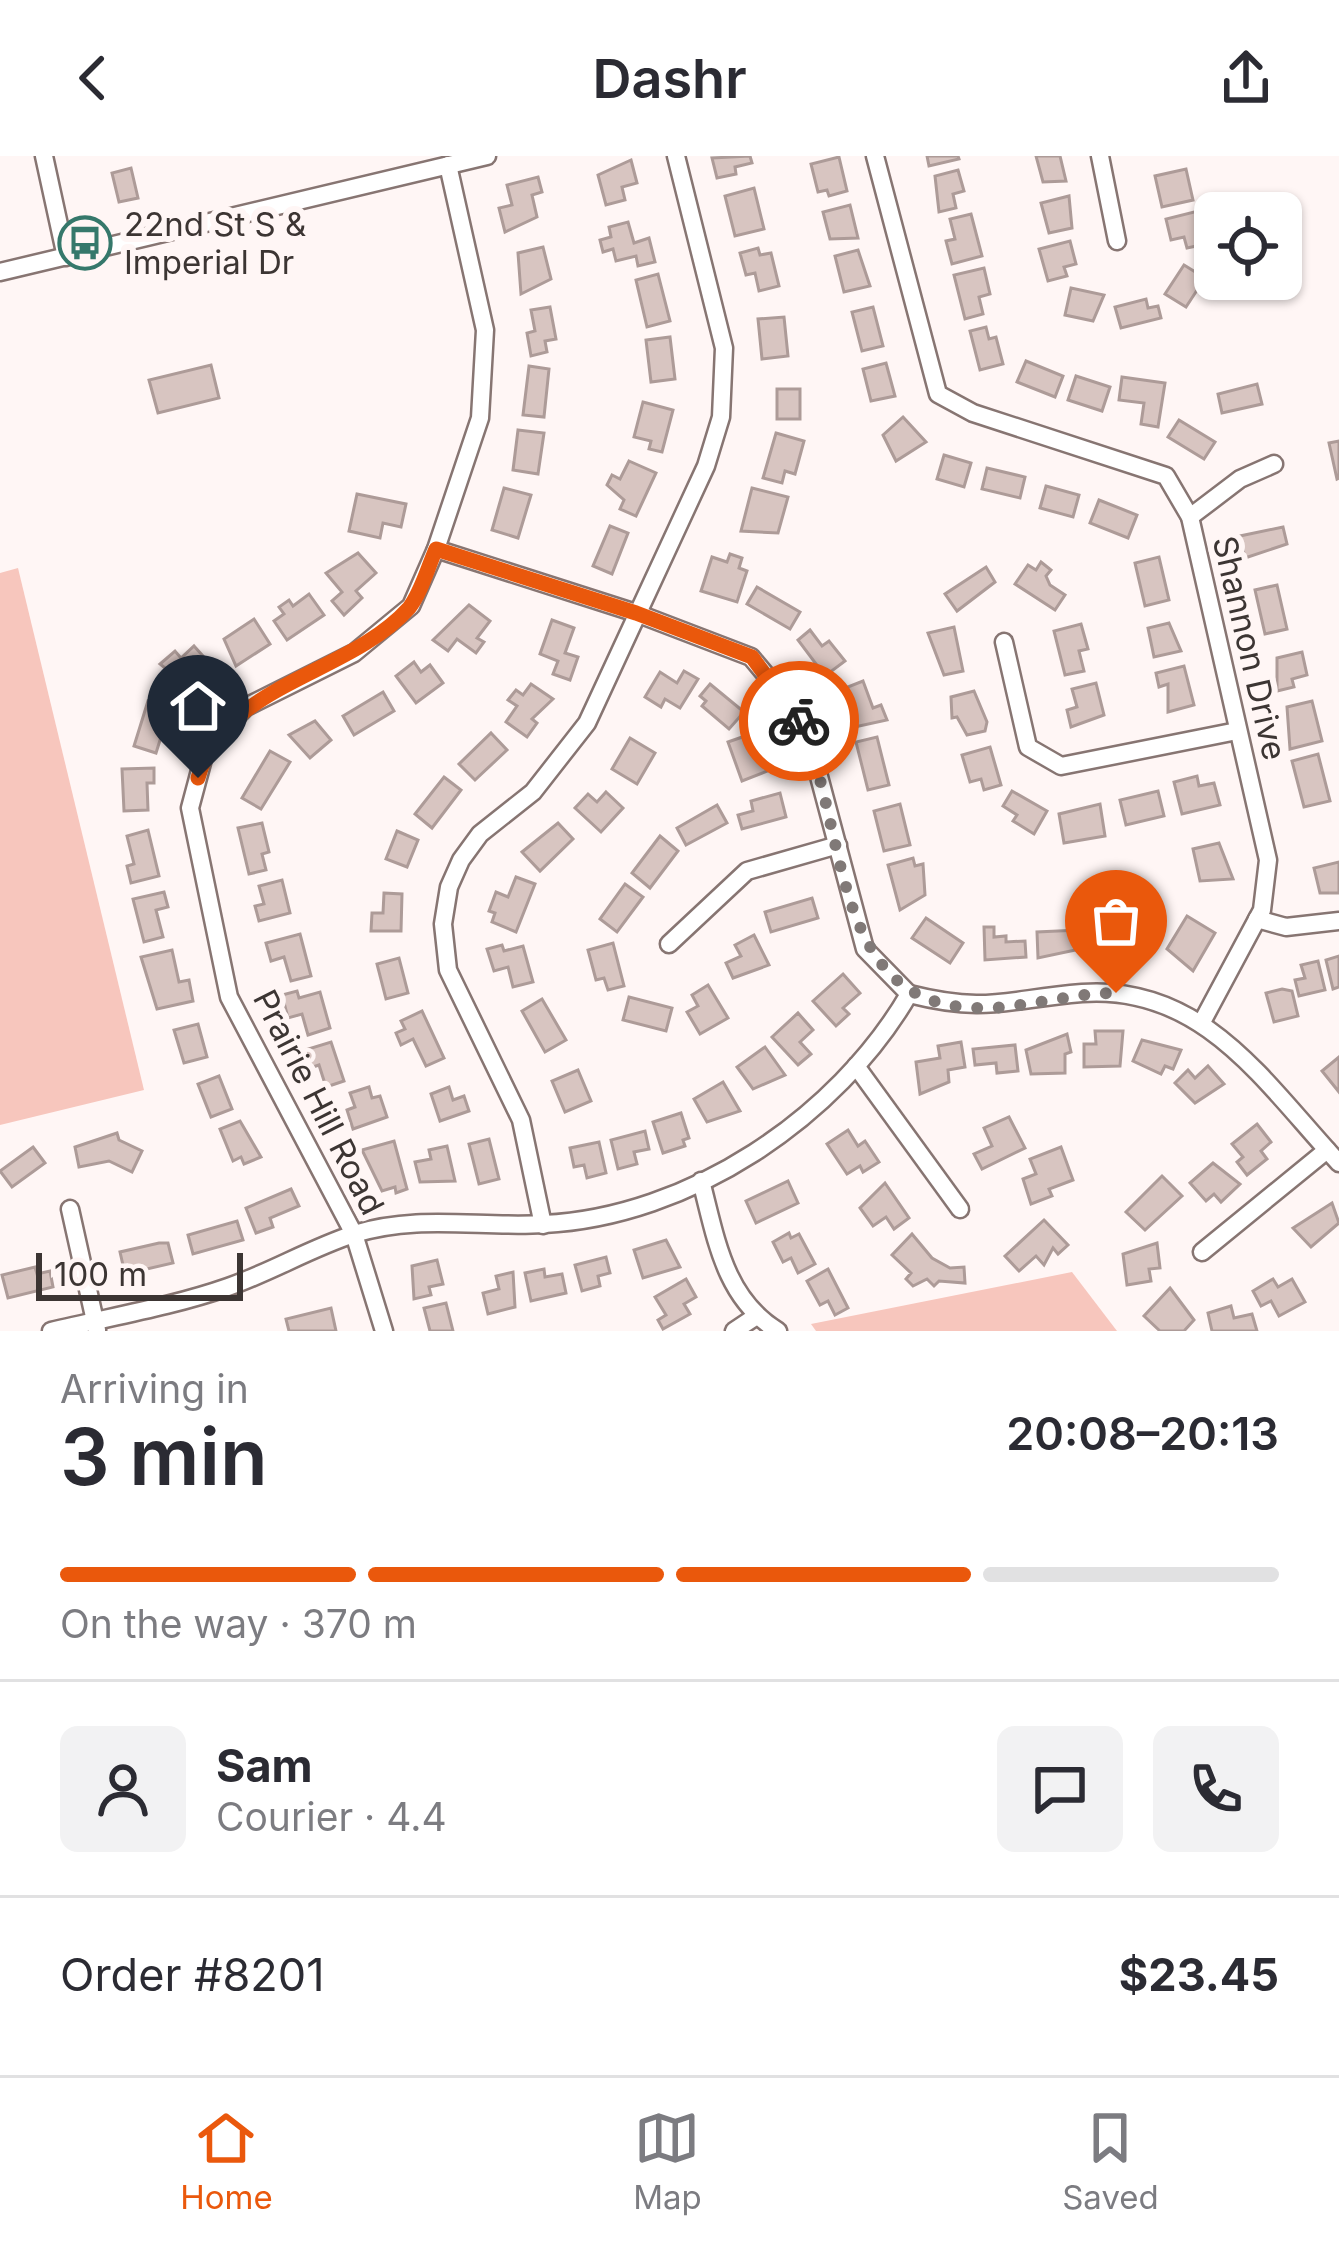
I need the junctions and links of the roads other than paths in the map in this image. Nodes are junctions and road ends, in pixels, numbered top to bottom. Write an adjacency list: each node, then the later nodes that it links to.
1 (44, 156): 8 (street)
2 (487, 156): 6 (street)
3 (676, 156): 13 (street)
4 (874, 156): 11 (street, Shannon Drive)
5 (1100, 156): 7 (street)
6 (448, 165): 8 (street); 12 (street, Prairie Hill Road)
7 (1117, 241)
8 (66, 256): 9 (street)
9 (0, 272)
10 (1274, 464): 11 (street)
11 (1190, 518): 15 (street, Shannon Drive)
12 (436, 549): 13 (street); 28 (street, Prairie Hill Road)
13 (636, 613): 16 (street); 27 (street)
14 (1004, 642): 15 (street)
15 (1237, 731): 17 (street, Shannon Drive)
16 (838, 845): 19 (street); 20 (street)
17 (1257, 919): 18 (street); 21 (street, Shannon Drive)
18 (1339, 921)
19 (669, 944)
20 (909, 994): 21 (street); 22 (street)
21 (1202, 1022): 23 (street)
22 (856, 1066): 24 (street); 26 (street)
23 (1335, 1156): 29 (street)
24 (701, 1180): 27 (street); 30 (street)
25 (70, 1209): 31 (street)
26 (960, 1209)
27 (543, 1225): 28 (street)
28 (355, 1234): 31 (street); 33 (street, Prairie Hill Road)
29 (1202, 1252)
30 (754, 1317): 34 (street); 35 (street)
31 (96, 1326): 32 (street)
32 (51, 1331)
33 (384, 1331)
34 (734, 1331)
35 (778, 1331)

